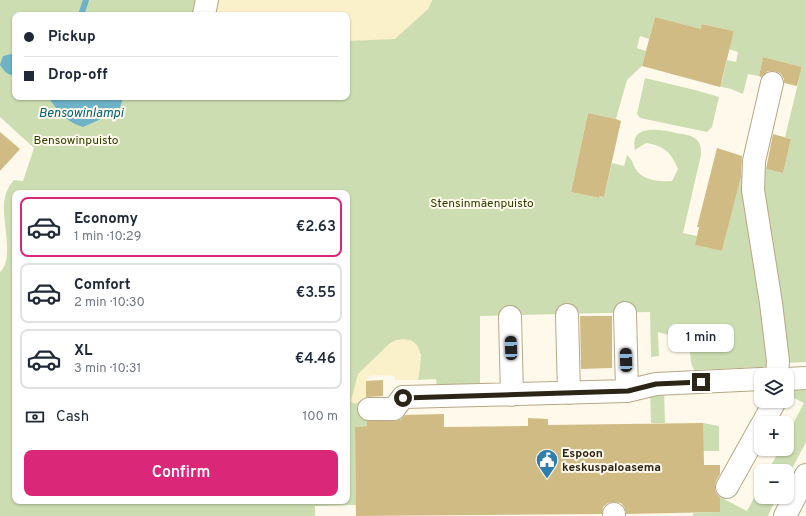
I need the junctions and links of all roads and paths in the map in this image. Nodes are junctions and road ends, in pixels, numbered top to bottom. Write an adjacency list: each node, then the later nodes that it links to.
1 (772, 83): 5 (street)
2 (625, 313): 9 (street)
3 (567, 315): 10 (street)
4 (510, 317): 11 (street)
5 (778, 368)
6 (794, 378): 7 (street)
7 (806, 378)
8 (754, 379): 9 (street)
9 (628, 391): 10 (street)
10 (569, 393): 11 (street)
11 (512, 395): 12 (street)
12 (369, 409)
13 (754, 439): 15 (street)
14 (806, 475): 16 (street)
15 (727, 487)
16 (785, 516)

